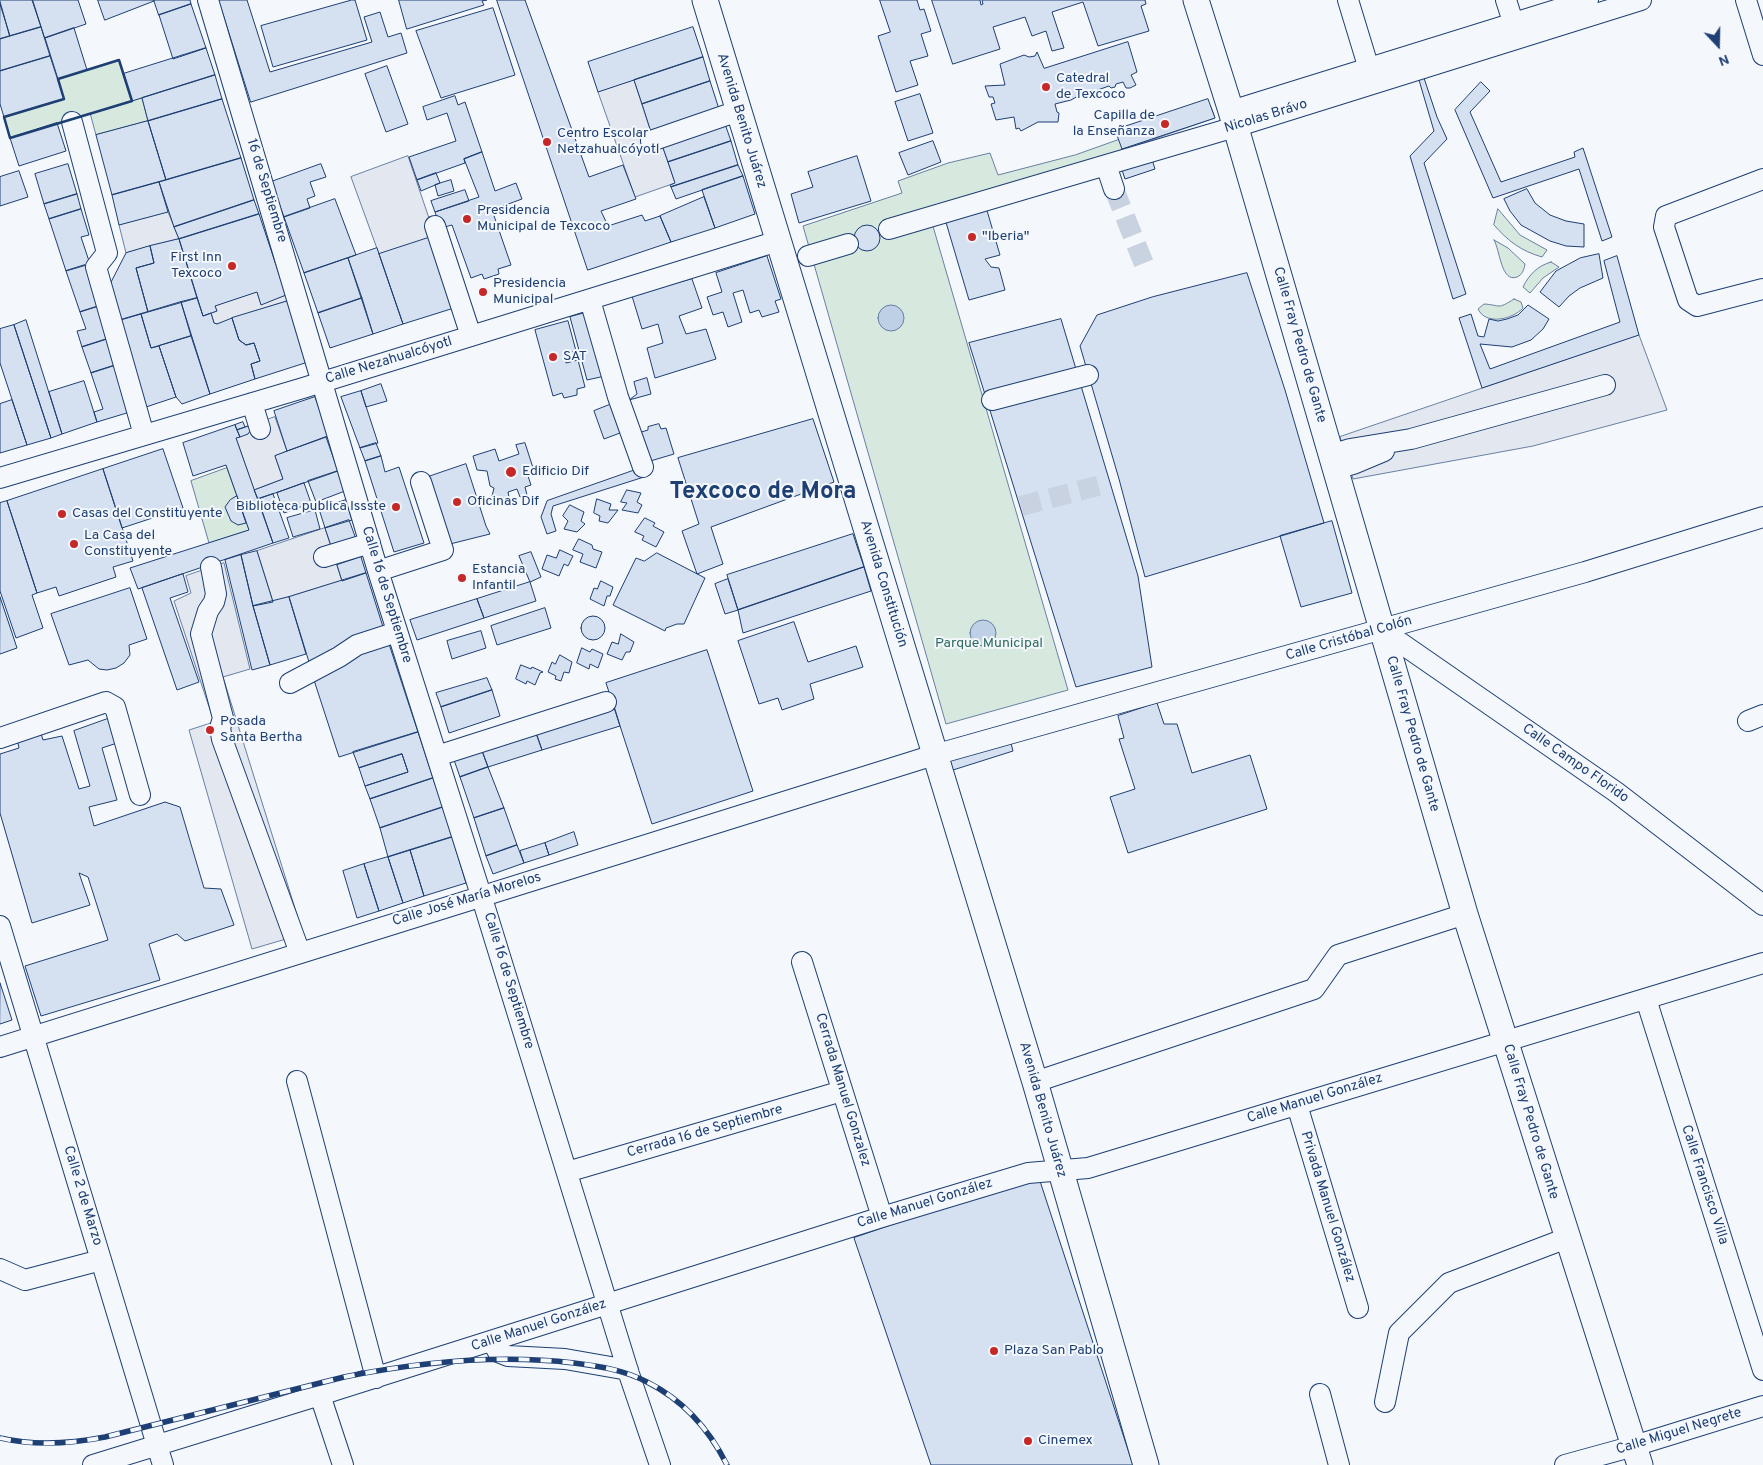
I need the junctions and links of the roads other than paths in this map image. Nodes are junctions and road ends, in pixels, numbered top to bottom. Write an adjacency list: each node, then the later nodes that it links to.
1 (208, 0): 29 (street, 16 de Septiembre)
2 (704, 0): 12 (main road, Avenida Benito Juárez)
3 (1196, 0): 13 (main road, Calle Fray Pedro de Gante)
4 (1348, 0): 11 (street)
5 (1506, 0): 9 (street)
6 (1641, 0): 13 (street, Nicolas Brávo)
7 (1746, 0): 10 (street)
8 (1584, 1): 9 (street, Nicolas Brávo)
9 (1514, 24): 11 (street, Nicolas Brávo)
10 (1763, 55)
11 (1369, 69): 13 (street, Nicolas Brávo)
12 (738, 111): 15 (street); 21 (main road, Avenida Benito Juárez)
13 (1233, 119): 16 (street, Nicolas Brávo); 35 (main road, Calle Fray Pedro de Gante)
14 (72, 122): 34 (street)
15 (651, 141)
16 (1106, 165): 18 (street); 20 (street, Nicolas Brávo)
17 (1763, 180): 25 (street)
18 (1114, 189)
19 (435, 226): 27 (street)
20 (889, 229)
21 (778, 241): 26 (street, Calle Nezahualcóyotl); 49 (main road, Avenida Constitución)
22 (448, 242): 27 (street)
23 (848, 244): 24 (street)
24 (808, 256)
25 (1763, 288)
26 (590, 300): 27 (street, Calle Nezahualcóyotl); 36 (street)
27 (474, 335): 29 (street, Calle Nezahualcóyotl)
28 (1088, 375): 31 (street)
29 (322, 382): 32 (street, Calle Nezahualcóyotl); 40 (street, Calle 16 de Septiembre)
30 (1605, 385): 35 (street)
31 (992, 400)
32 (252, 403): 33 (street); 34 (street, Calle Nezahualcóyotl)
33 (260, 429)
34 (144, 435): 37 (street, Calle Nezahualcóyotl)
35 (1334, 462): 44 (main road, Calle Fray Pedro de Gante)
36 (643, 467)
37 (0, 478)
38 (421, 482): 43 (street)
39 (1763, 517): 44 (street, Calle Cristóbal Colón)
40 (370, 543): 41 (street); 43 (street, Calle 16 de Septiembre)
41 (324, 557)
42 (211, 567): 56 (street)
43 (378, 571): 45 (street, Calle 16 de Septiembre)
44 (1382, 630): 49 (street, Calle Cristóbal Colón); 53 (street, Calle Campo Florido); 54 (main road, Calle Fray Pedro de Gante)
45 (397, 632): 46 (street); 50 (street, Calle 16 de Septiembre)
46 (290, 683)
47 (606, 702): 50 (street)
48 (0, 738): 51 (street)
49 (934, 755): 52 (street, Calle José María Morelos); 64 (main road, Avenida Benito Juárez)
50 (437, 756): 52 (street, Calle 16 de Septiembre)
51 (140, 795)
52 (481, 896): 56 (street, Calle José María Morelos); 68 (street, Calle 16 de Septiembre)
53 (1763, 905)
54 (1465, 914): 61 (main road, Calle Fray Pedro de Gante); 64 (street)
55 (0, 926): 60 (street, Calle 2 de Marzo)
56 (300, 953): 60 (street, Calle José María Morelos)
57 (802, 962): 65 (street, Cerrada Manuel Gonzalez)
58 (1763, 963): 59 (street, Calle Manuel González)
59 (1646, 999): 61 (street, Calle Manuel González); 77 (street, Calle Francisco Villa)
60 (34, 1037): 62 (street, Calle José María Morelos); 71 (street, Calle 2 de Marzo)
61 (1505, 1041): 66 (street, Calle Manuel González); 70 (main road, Calle Fray Pedro de Gante)
62 (0, 1047)
63 (297, 1081): 78 (street)
64 (1035, 1082): 67 (main road, Avenida Benito Juárez)
65 (842, 1091): 68 (street, Cerrada 16 de Septiembre); 69 (street, Cerrada Manuel Gonzalez)
66 (1297, 1105): 67 (street, Calle Manuel González); 74 (street, Privada Manuel González)
67 (1060, 1171): 69 (street, Calle Manuel González); 89 (main road, Avenida Benito Juárez)
68 (568, 1172): 73 (street, Calle 16 de Septiembre)
69 (882, 1217): 73 (street, Calle Manuel González)
70 (1567, 1238): 81 (street); 84 (main road, Calle Fray Pedro de Gante)
71 (101, 1260): 72 (street); 83 (street, Calle 2 de Marzo)
72 (0, 1269)
73 (608, 1304): 75 (street, Calle Manuel González); 76 (street, Calle 16 de Septiembre)
74 (1358, 1308)
75 (492, 1341): 76 (street); 78 (street, Calle Manuel González)
76 (628, 1370): 88 (street, Calle 16 de Septiembre)
77 (1763, 1370)
78 (376, 1378): 80 (street, Calle Manuel González)
79 (1320, 1394): 90 (street)
80 (320, 1395): 83 (street, Calle Manuel González); 87 (street)
81 (1385, 1402)
82 (1763, 1406): 84 (street, Calle Miguel Negrete)
83 (157, 1445): 85 (street, Calle Manuel González); 86 (street, Calle 2 de Marzo)
84 (1637, 1456): 91 (street, Calle Miguel Negrete)
85 (93, 1465)
86 (163, 1465)
87 (343, 1465)
88 (660, 1465)
89 (1146, 1465)
90 (1339, 1465)
91 (1565, 1465)

